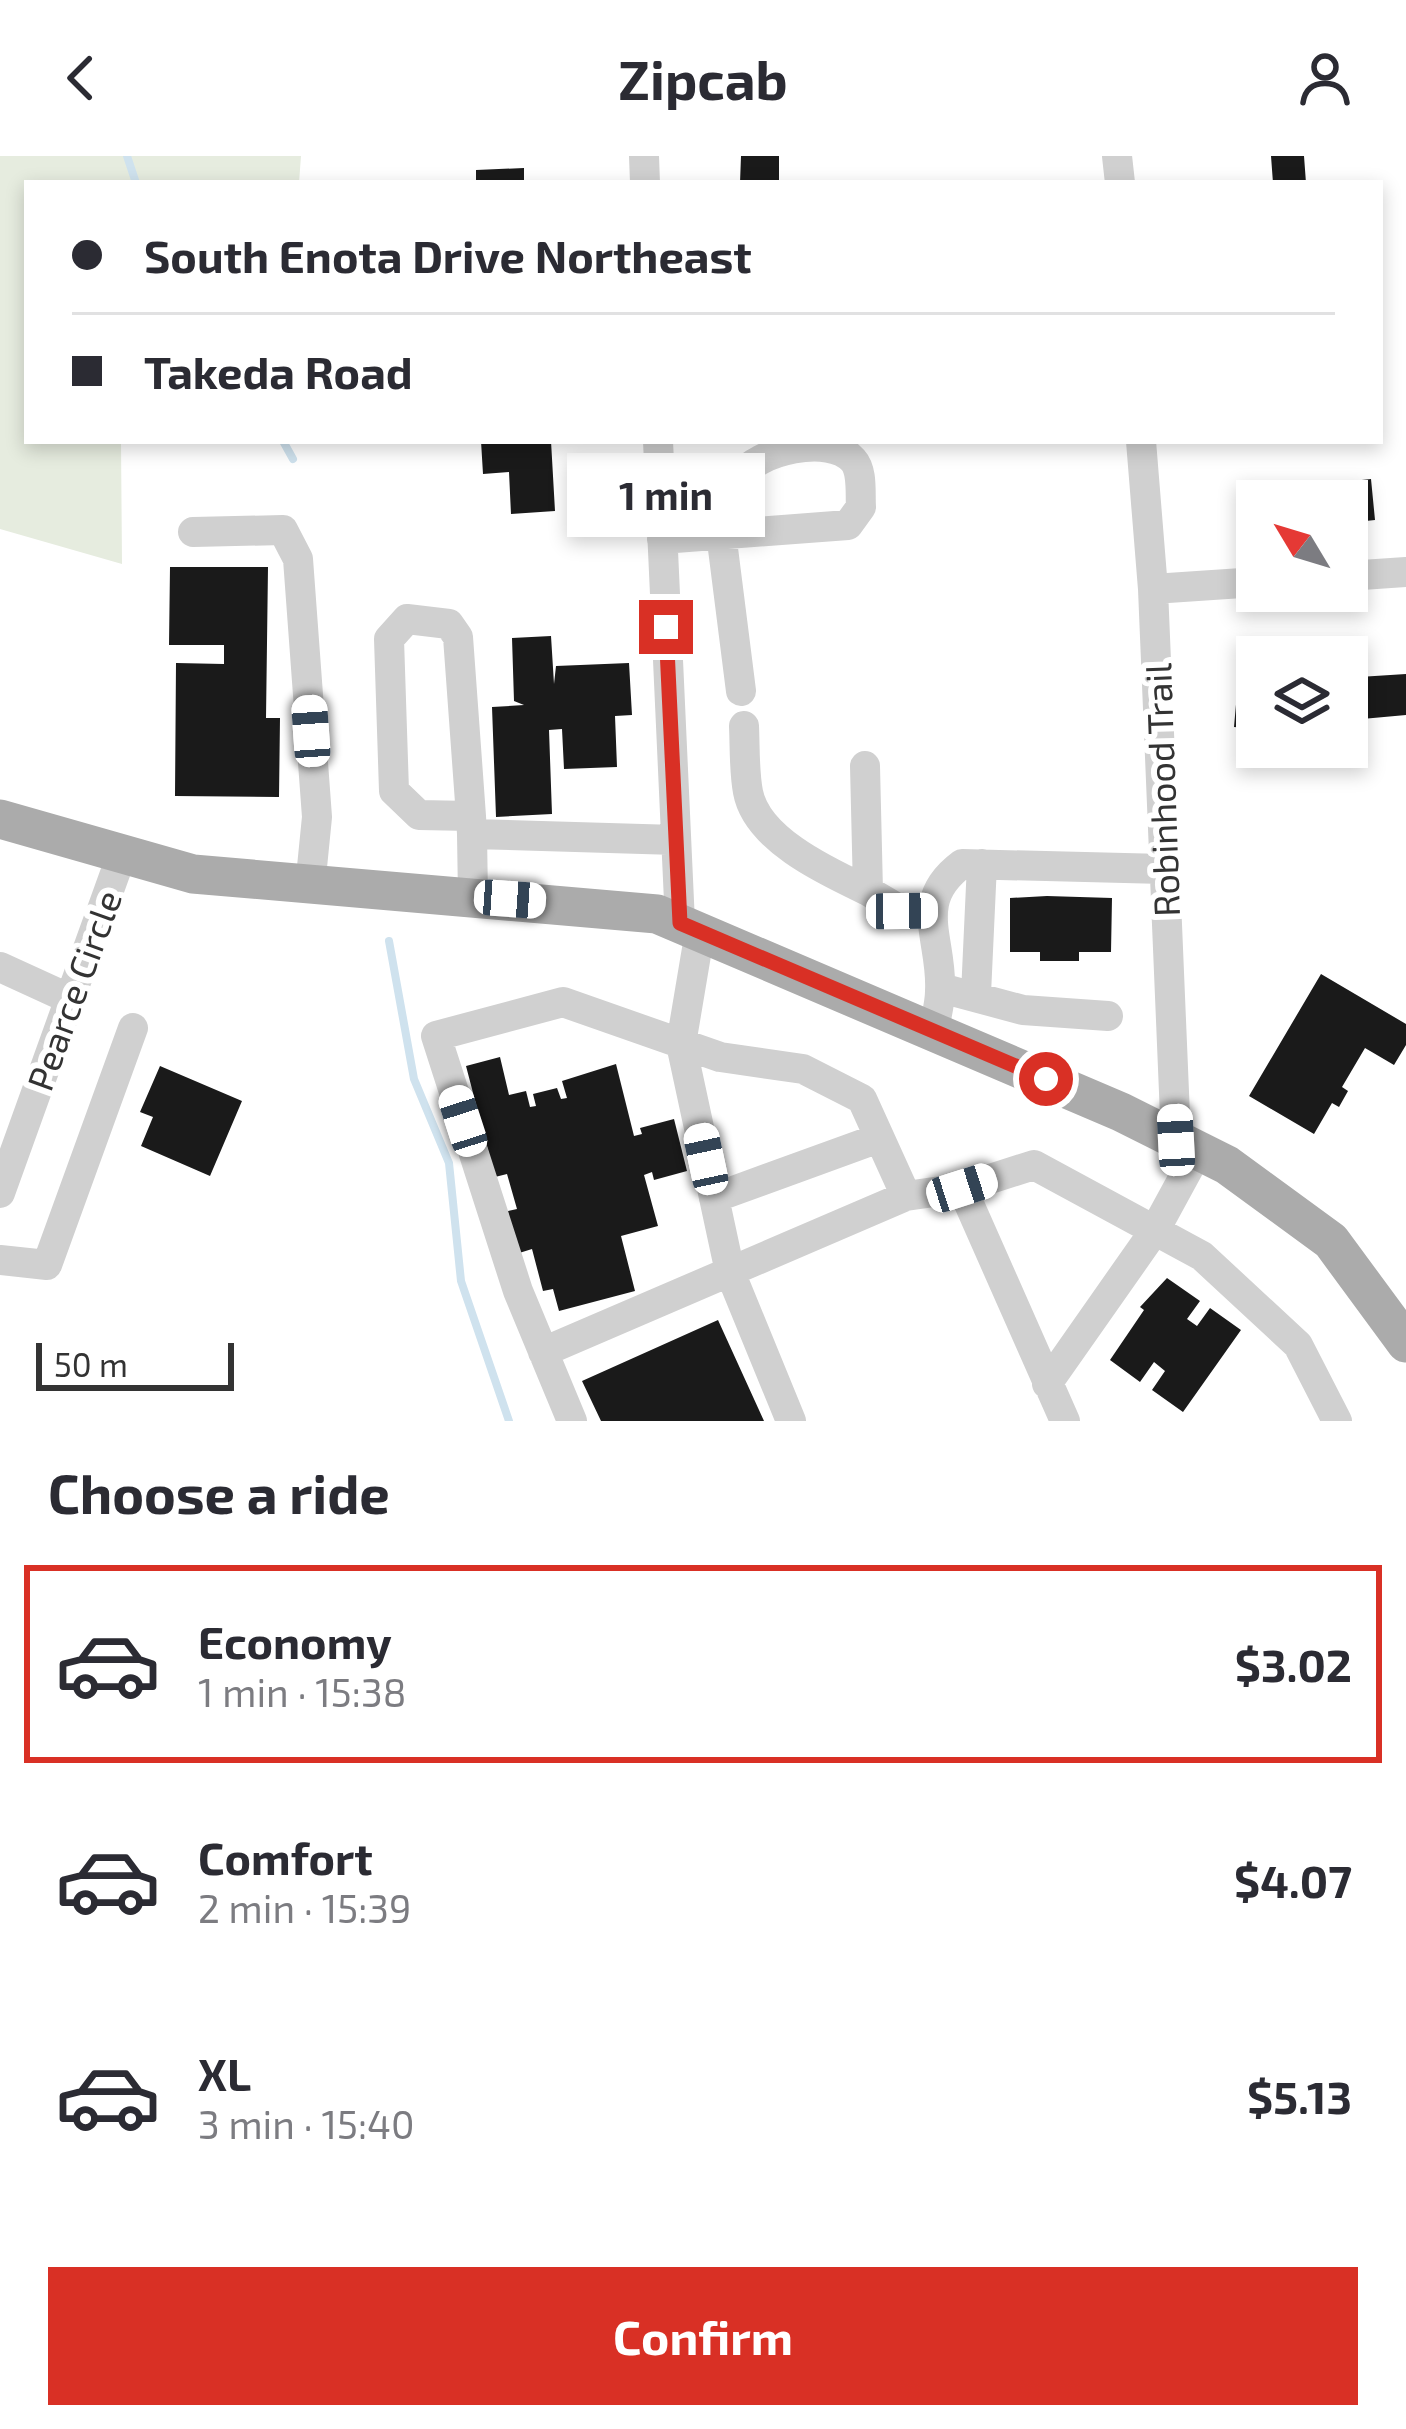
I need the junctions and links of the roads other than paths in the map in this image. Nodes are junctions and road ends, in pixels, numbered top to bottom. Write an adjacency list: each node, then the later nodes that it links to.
1 (658, 444): 4 (street)
2 (1141, 444): 8 (street, Robinhood Trail)
3 (194, 532): 18 (street)
4 (662, 539): 9 (street); 14 (street)
5 (1406, 572): 6 (street)
6 (1368, 575)
7 (1236, 583): 8 (street)
8 (1153, 589): 17 (street, Robinhood Trail)
9 (741, 691)
10 (744, 726): 19 (street)
11 (866, 766): 19 (street)
12 (0, 820): 15 (main road)
13 (471, 825): 13 (street); 14 (street); 20 (street)
14 (676, 840): 22 (street)
15 (122, 854): 18 (main road); 26 (street, Pearce Circle)
16 (982, 864): 17 (street); 21 (street); 25 (street)
17 (1165, 869): 32 (street, Robinhood Trail)
18 (310, 886): 20 (main road)
19 (868, 891): 21 (street)
20 (473, 897): 22 (main road)
21 (934, 910): 24 (street)
22 (690, 927): 29 (main road); 30 (street)
23 (0, 967): 26 (street)
24 (941, 988): 25 (street); 29 (street)
25 (976, 994): 27 (street)
26 (70, 999): 34 (street, Pearce Circle)
27 (1108, 1016)
28 (134, 1028): 38 (street)
29 (934, 1030): 32 (main road)
30 (681, 1043): 31 (street); 36 (street); 41 (street)
31 (879, 1138): 35 (street); 36 (street)
32 (1187, 1145): 37 (street); 40 (main road)
33 (962, 1188): 35 (street); 37 (street); 42 (street)
34 (0, 1193)
35 (906, 1196): 39 (street)
36 (714, 1198): 39 (street)
37 (1155, 1230): 42 (street); 43 (street)
38 (0, 1260)
39 (730, 1272): 41 (street); 45 (street)
40 (1400, 1320)
41 (543, 1352): 44 (street)
42 (1047, 1384): 46 (street)
43 (1329, 1418)
44 (572, 1421)
45 (791, 1421)
46 (1065, 1421)

